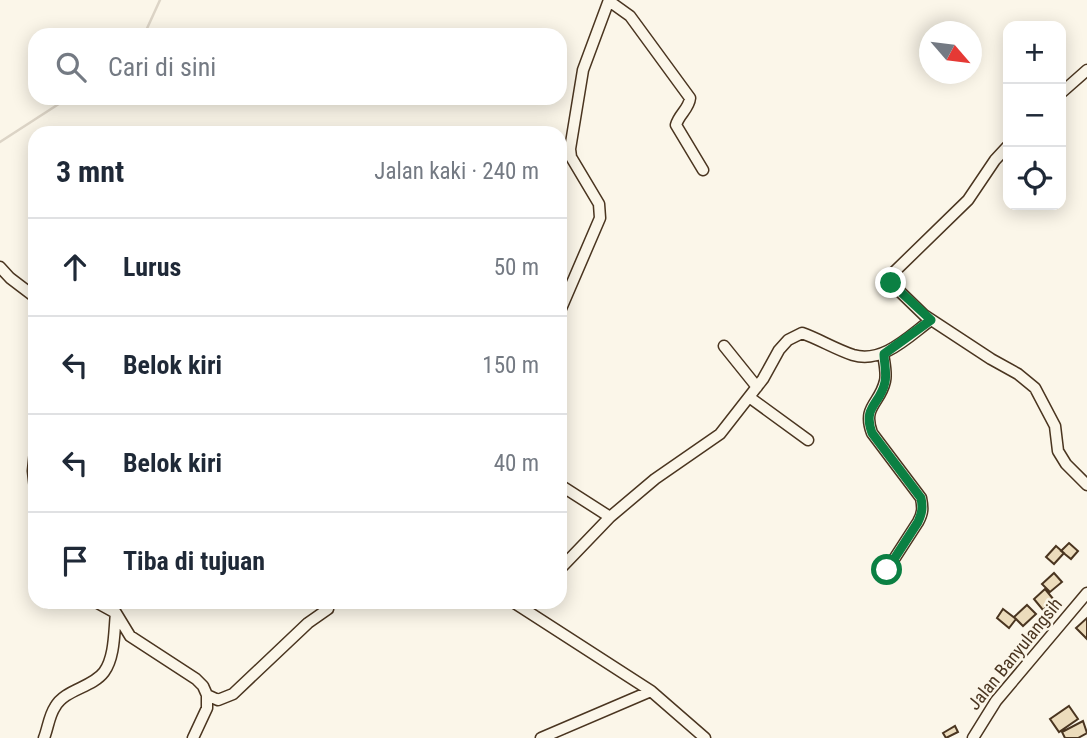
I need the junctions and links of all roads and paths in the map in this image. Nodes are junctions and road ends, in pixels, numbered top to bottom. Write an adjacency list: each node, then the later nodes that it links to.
1 (609, 0): 5 (street); 8 (street)
2 (1087, 70): 3 (street)
3 (1066, 89)
4 (1007, 147): 9 (street)
5 (703, 170)
6 (0, 267): 7 (street)
7 (28, 292)
8 (567, 295)
9 (931, 320): 11 (street); 14 (street)
10 (724, 346): 12 (street)
11 (884, 354): 12 (street); 18 (street)
12 (753, 392): 13 (street); 16 (street)
13 (808, 440)
14 (1087, 485)
15 (567, 489): 16 (street)
16 (610, 517): 17 (street)
17 (567, 562)
18 (887, 570)
19 (1087, 593): 30 (street, Jalan Banyulangsih)
20 (109, 609): 23 (street)
21 (328, 609): 25 (street)
22 (534, 609): 24 (street)
23 (116, 613): 25 (street); 26 (street)
24 (651, 691): 28 (street); 29 (street)
25 (207, 695): 27 (street)
26 (44, 738)
27 (193, 738)
28 (541, 738)
29 (705, 738)
30 (973, 738)

